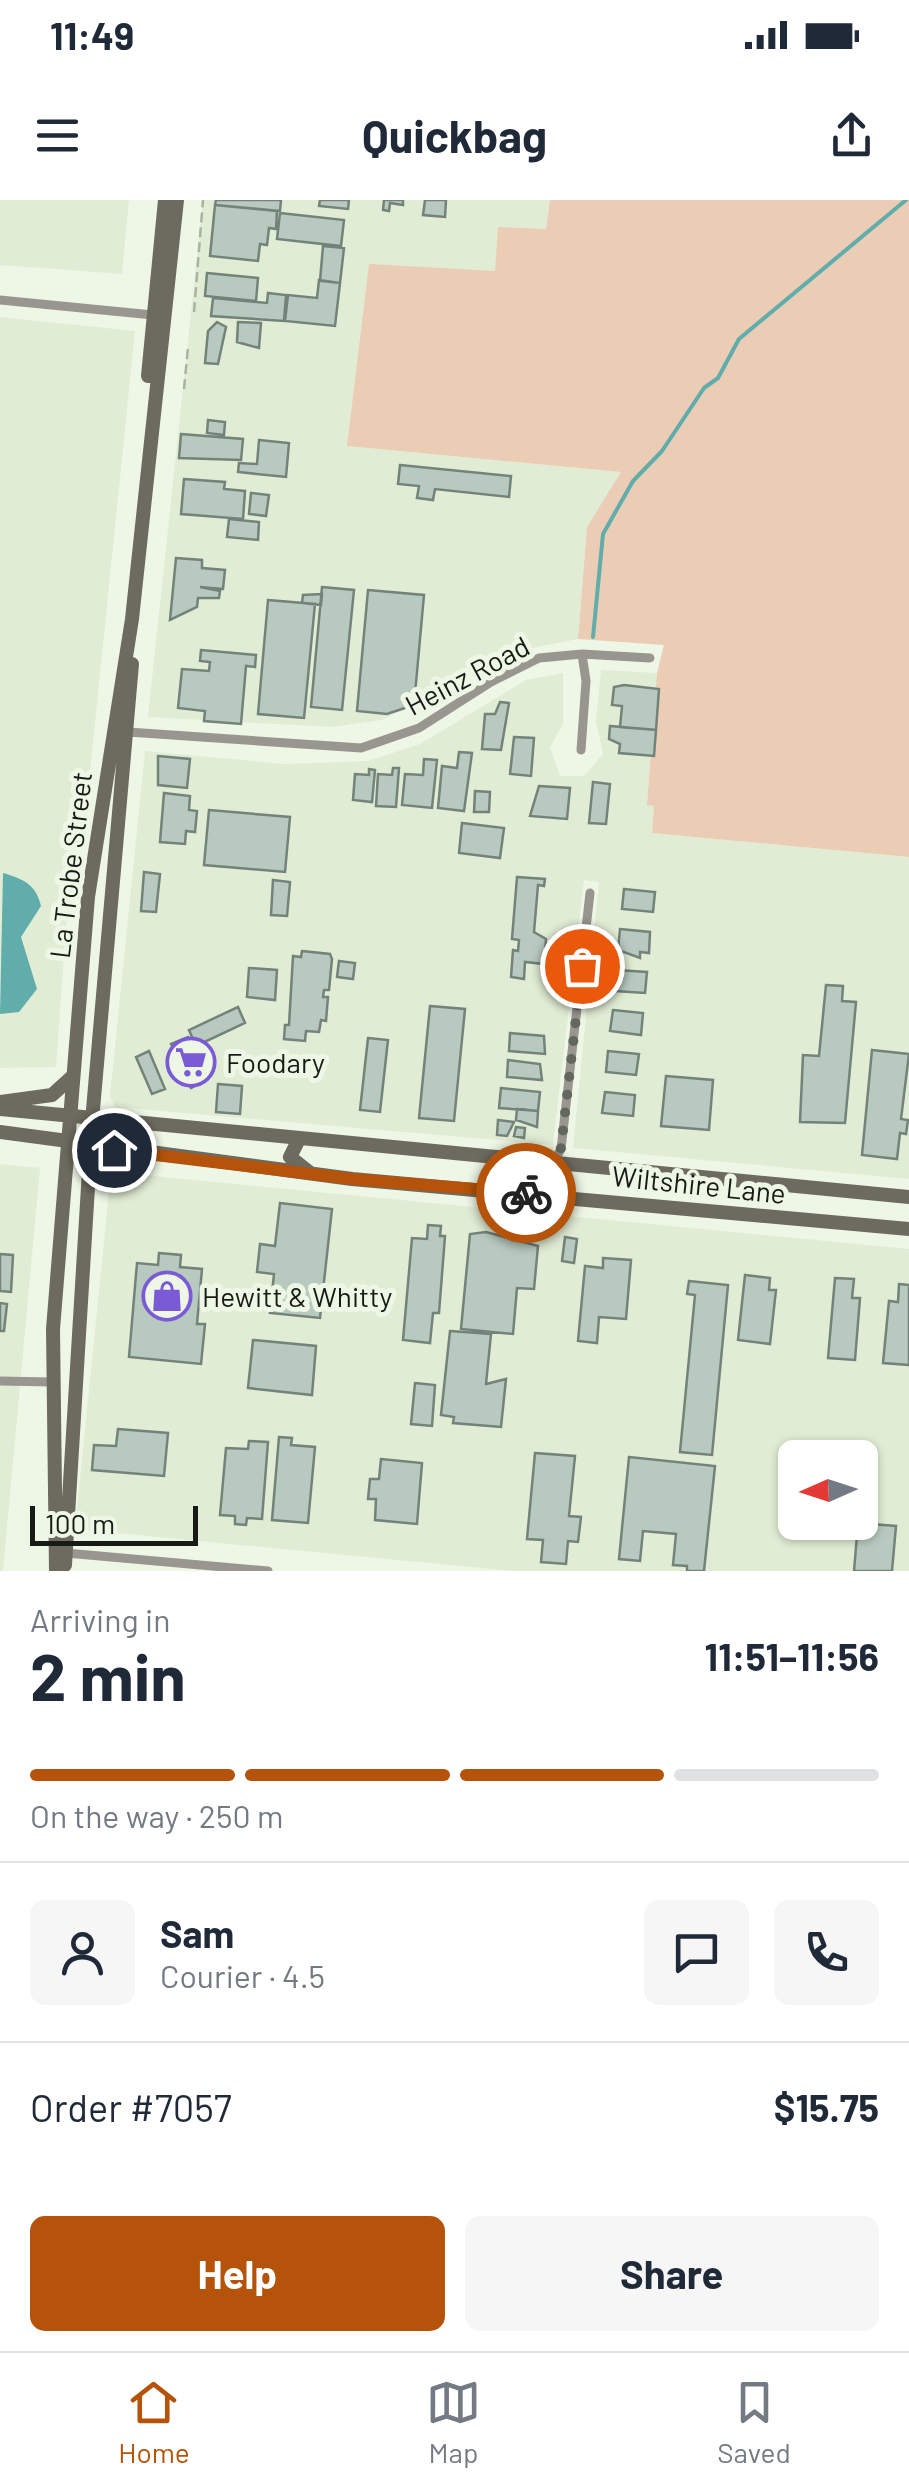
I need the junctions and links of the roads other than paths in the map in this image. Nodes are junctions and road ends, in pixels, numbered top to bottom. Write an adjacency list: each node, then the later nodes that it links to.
1 (165, 200): 4 (main road, La Trobe Street)
2 (176, 200): 4 (main road, La Trobe Street)
3 (0, 300): 4 (street)
4 (158, 315): 5 (main road, La Trobe Street)
5 (132, 618): 8 (main road, La Trobe Street); 10 (main road, La Trobe Street)
6 (582, 654): 7 (street, Heinz Road); 8 (street, Heinz Road); 9 (street)
7 (650, 658)
8 (128, 732): 10 (main road); 12 (main road, La Trobe Street)
9 (581, 750)
10 (98, 816): 13 (main road, La Trobe Street)
11 (590, 893): 24 (street)
12 (101, 938): 13 (main road); 18 (main road, La Trobe Street)
13 (80, 992): 14 (main road, La Trobe Street)
14 (74, 1076): 15 (main road); 17 (main road, La Trobe Street)
15 (0, 1102)
16 (0, 1110): 17 (main road, Wiltshire Lane)
17 (70, 1119): 18 (main road, Wiltshire Lane); 22 (main road, La Trobe Street)
18 (92, 1121): 20 (main road, Wiltshire Lane); 23 (main road, La Trobe Street)
19 (0, 1132): 22 (main road, Wiltshire Lane)
20 (229, 1135): 21 (main road, Wiltshire Lane); 25 (main road)
21 (298, 1141): 24 (main road, Wiltshire Lane); 26 (main road)
22 (68, 1143): 23 (main road, Wiltshire Lane); 32 (main road, La Trobe Street)
23 (91, 1146): 25 (main road, Wiltshire Lane); 31 (main road, La Trobe Street)
24 (552, 1165): 27 (main road); 28 (main road, Wiltshire Lane)
25 (245, 1166): 26 (main road, Wiltshire Lane)
26 (314, 1174): 27 (main road, Wiltshire Lane)
27 (550, 1194): 29 (main road, Wiltshire Lane)
28 (909, 1197)
29 (909, 1229)
30 (0, 1380): 32 (street)
31 (74, 1381): 32 (main road); 33 (main road, La Trobe Street)
32 (52, 1382): 33 (main road, La Trobe Street)
33 (61, 1553): 34 (main road); 35 (main road); 36 (street)
34 (56, 1571)
35 (64, 1571)
36 (268, 1571)

